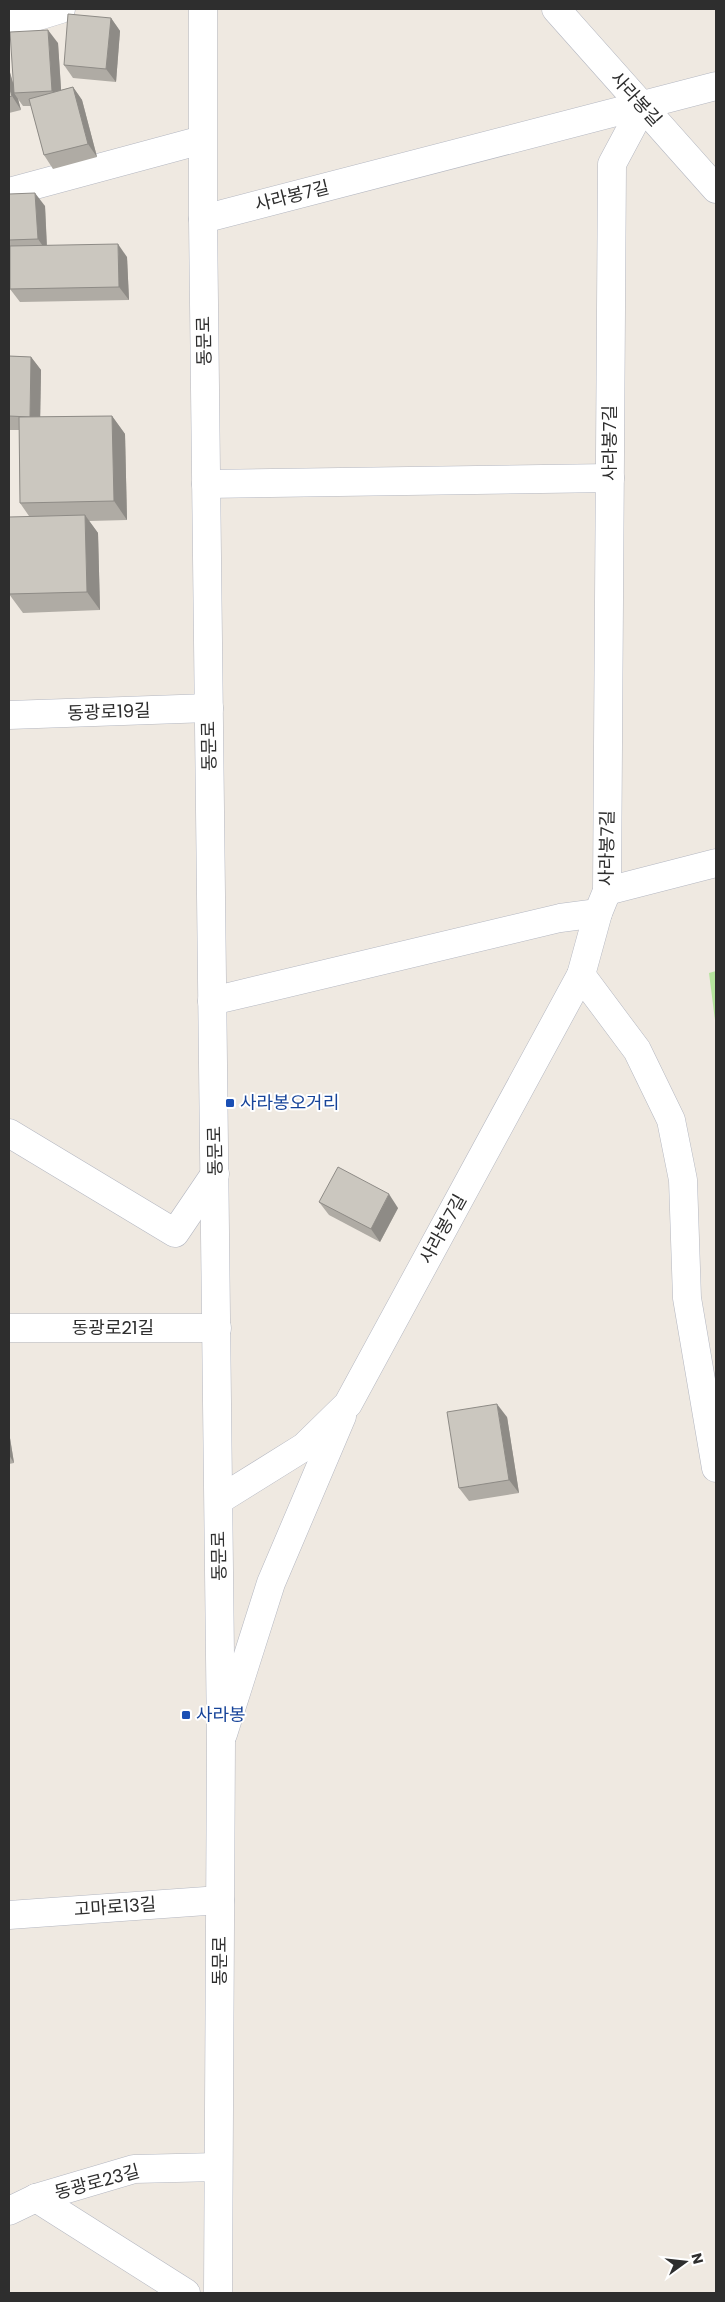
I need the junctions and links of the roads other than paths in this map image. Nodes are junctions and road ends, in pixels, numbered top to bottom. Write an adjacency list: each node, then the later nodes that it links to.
1 (62, 9): 4 (street)
2 (203, 9): 7 (street, 동문로)
3 (556, 9): 6 (street, 사라봉길)
4 (9, 25)
5 (716, 86): 6 (street, 사라봉7길)
6 (643, 106): 8 (street, 사라봉길); 10 (street, 사라봉7길); 11 (street, 사라봉7길)
7 (202, 140): 9 (street); 10 (street, 동문로)
8 (716, 189)
9 (9, 192)
10 (203, 219): 12 (street, 동문로)
11 (610, 478): 12 (street); 16 (street, 사라봉7길)
12 (206, 484): 13 (street, 동문로)
13 (209, 708): 14 (street, 동광로19길); 18 (street, 동문로)
14 (9, 715)
15 (716, 863): 16 (street)
16 (603, 902): 17 (street, 사라봉7길); 18 (street)
17 (581, 975): 23 (street, 사라봉7길); 24 (street)
18 (212, 1001): 20 (street, 동문로)
19 (9, 1133): 20 (street)
20 (215, 1174): 22 (street, 동문로)
21 (9, 1328): 22 (street, 동광로21길)
22 (217, 1328): 25 (street, 동문로)
23 (348, 1404): 25 (street, 사라봉7길); 26 (street)
24 (716, 1468)
25 (219, 1500): 26 (street, 동문로)
26 (221, 1740): 27 (street, 동문로)
27 (220, 1900): 28 (street, 고마로13길); 29 (street, 동문로)
28 (9, 1915)
29 (218, 2167): 30 (street, 동광로23길); 33 (street, 동문로)
30 (36, 2198): 31 (street, 동광로23길); 32 (street)
31 (9, 2211)
32 (186, 2293)
33 (218, 2293)

